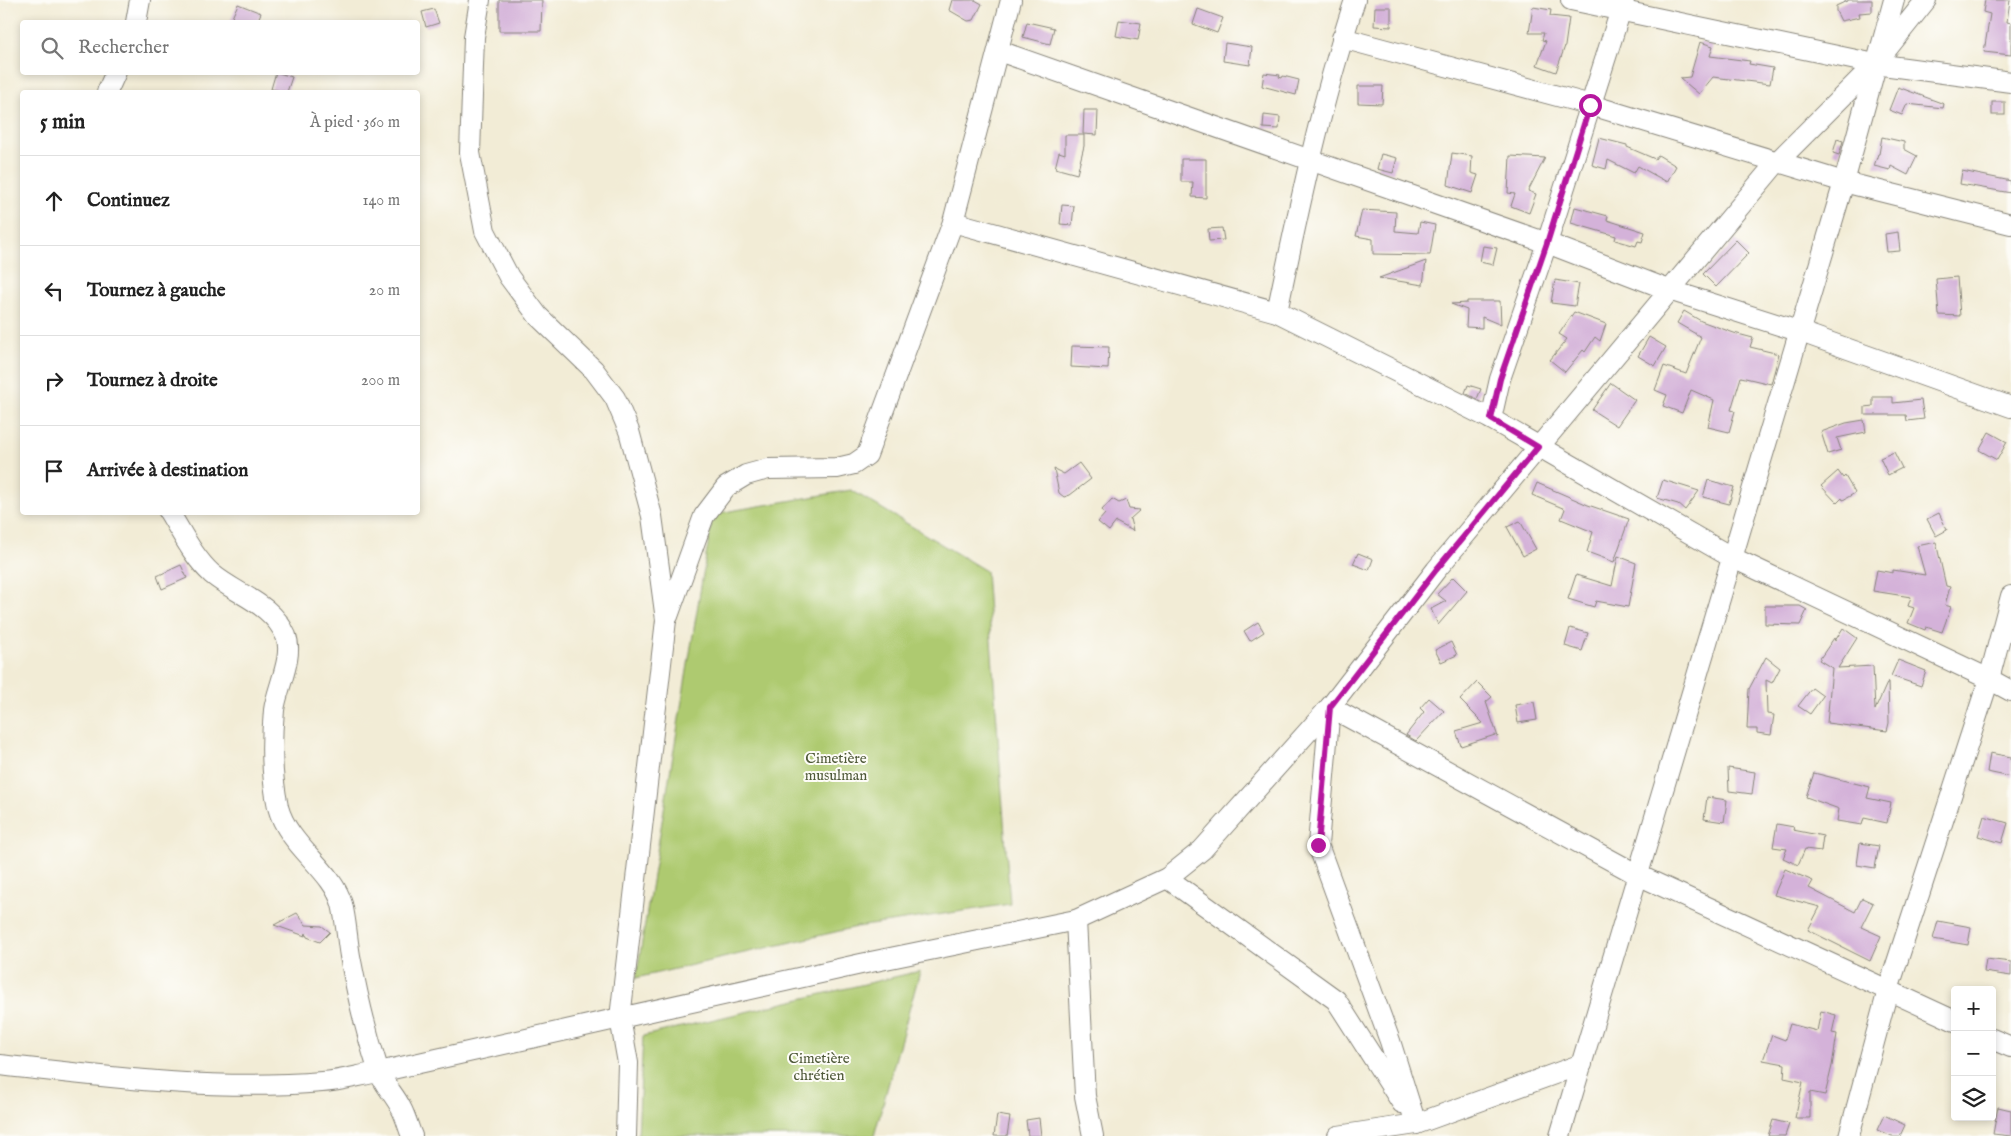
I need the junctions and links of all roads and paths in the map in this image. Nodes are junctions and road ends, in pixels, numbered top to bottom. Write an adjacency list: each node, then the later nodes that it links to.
1 (140, 0): 9 (street)
2 (480, 0): 32 (street)
3 (1011, 0): 11 (street)
4 (1355, 0): 10 (street)
5 (1571, 0): 8 (street)
6 (1894, 0): 12 (street)
7 (1926, 0): 12 (street)
8 (1622, 5): 12 (street); 16 (street)
9 (136, 20)
10 (1342, 38): 16 (street); 17 (street)
11 (999, 51): 17 (street); 20 (street)
12 (1875, 64): 14 (street); 18 (street); 19 (street)
13 (115, 75): 15 (street)
14 (2011, 82)
15 (108, 90)
16 (1590, 105): 18 (street); 22 (street)
17 (1309, 159): 22 (street); 24 (street)
18 (1777, 162): 19 (street); 23 (street)
19 (1844, 182): 21 (street); 25 (street)
20 (953, 222): 24 (street); 32 (street)
21 (2011, 224)
22 (1547, 243): 23 (street); 27 (street)
23 (1669, 290): 25 (street); 28 (street)
24 (1277, 312): 27 (street)
25 (1798, 331): 26 (street); 30 (street)
26 (2011, 407)
27 (1491, 419): 28 (street)
28 (1538, 447): 30 (street); 35 (street)
29 (171, 515): 46 (street)
30 (1731, 556): 33 (street); 36 (street)
31 (2011, 596): 33 (street)
32 (666, 620): 40 (street)
33 (1989, 678): 34 (street); 39 (street)
34 (2011, 691)
35 (1330, 707): 36 (street); 37 (street); 47 (street)
36 (1638, 874): 39 (street); 44 (street)
37 (1167, 878): 38 (street); 47 (street)
38 (1076, 920): 40 (street); 50 (street)
39 (1888, 990): 41 (street); 53 (street)
40 (620, 1018): 46 (street); 49 (street)
41 (1951, 1019)
42 (1996, 1041): 43 (street)
43 (2011, 1048)
44 (1582, 1064): 47 (street); 52 (street)
45 (0, 1065): 46 (street)
46 (379, 1072): 48 (street)
47 (1419, 1130): 51 (street)
48 (412, 1136)
49 (626, 1136)
50 (1093, 1136)
51 (1338, 1136)
52 (1560, 1136)
53 (1848, 1136)

